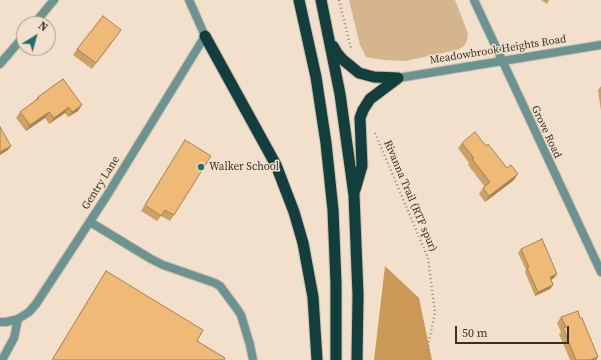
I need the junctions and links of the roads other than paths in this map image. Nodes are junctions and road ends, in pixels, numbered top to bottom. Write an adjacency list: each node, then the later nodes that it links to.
1 (54, 0): 6 (street)
2 (189, 0): 7 (street)
3 (299, 0): 22 (highway)
4 (321, 0): 8 (highway)
5 (474, 0): 11 (street, Grove Road)
6 (41, 16)
7 (205, 36): 15 (street, Gentry Lane); 21 (highway)
8 (329, 37): 13 (highway); 14 (highway)
9 (16, 45): 12 (street)
10 (601, 45): 11 (street, Meadowbrook Heights Road)
11 (501, 60): 13 (street, Meadowbrook Heights Road); 16 (street, Grove Road)
12 (0, 64)
13 (398, 78): 14 (highway)
14 (354, 195): 23 (highway)
15 (90, 222): 17 (street, Gentry Lane); 20 (street)
16 (601, 272)
17 (18, 319): 18 (street, Gentry Lane); 19 (street)
18 (0, 322)
19 (2, 360)
20 (253, 360)
21 (317, 360)
22 (336, 360)
23 (357, 360)

